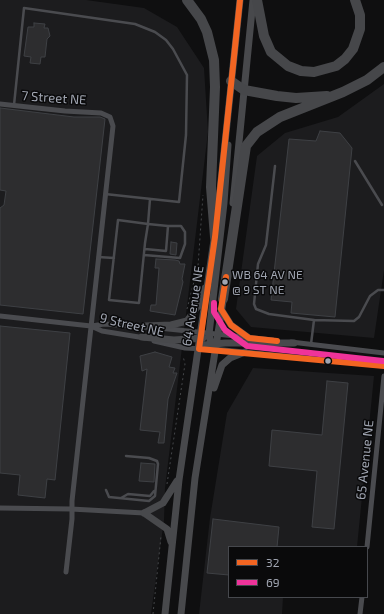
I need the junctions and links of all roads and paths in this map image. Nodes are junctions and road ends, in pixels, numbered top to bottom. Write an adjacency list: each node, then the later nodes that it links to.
1 (187, 0): 21 (highway)
2 (240, 0): 7 (street, 64 Avenue NE)
3 (253, 0): 8 (street, 64 Avenue NE)
4 (257, 0): 5 (highway)
5 (355, 0)
6 (384, 67): 9 (highway)
7 (231, 81): 8 (highway); 12 (street, 64 Avenue NE)
8 (244, 90): 9 (highway); 28 (street, 64 Avenue NE)
9 (333, 96): 28 (highway)
10 (0, 104): 11 (street, 7 Street NE)
11 (14, 106): 16 (street, 7 Street NE); 17 (lane)
12 (227, 122): 21 (street, 64 Avenue NE); 39 (street)
13 (355, 161): 18 (lane)
14 (275, 166): 32 (lane)
15 (203, 193): 30 (path)
16 (105, 194): 17 (lane); 24 (street)
17 (150, 199): 19 (lane)
18 (383, 205)
19 (148, 224): 20 (lane); 22 (lane); 25 (lane)
20 (168, 226): 22 (lane); 23 (lane)
21 (215, 237): 26 (street, 64 Avenue NE)
22 (145, 249): 23 (lane)
23 (144, 255): 25 (lane)
24 (98, 256): 25 (lane); 33 (street)
25 (114, 258)
26 (210, 275): 34 (street); 36 (street, 64 Avenue NE)
27 (384, 290): 32 (lane)
28 (224, 299): 29 (street, 64 Avenue NE)
29 (222, 309): 35 (street, 64 Avenue NE); 38 (street)
30 (185, 313)
31 (0, 316): 33 (street, 9 Street NE)
32 (314, 320): 41 (lane)
33 (91, 326): 34 (street, 9 Street NE); 37 (street, 9 Street NE); 55 (street)
34 (145, 326): 36 (street, 9 Street NE)
35 (218, 335): 38 (street); 39 (street, 64 Avenue NE)
36 (201, 336): 37 (street); 39 (street); 42 (street, 64 Avenue NE)
37 (142, 337): 42 (street, 9 Street NE)
38 (249, 338): 40 (street)
39 (212, 342): 40 (street); 42 (street); 43 (street); 49 (street, 64 Avenue NE)
40 (294, 343): 41 (street)
41 (310, 344): 44 (street)
42 (199, 350): 51 (street, 64 Avenue NE)
43 (245, 352): 46 (street); 49 (street)
44 (384, 353)
45 (183, 356): 52 (path)
46 (384, 366)
47 (384, 376): 48 (street, 65 Avenue NE)
48 (382, 411): 59 (street, 65 Avenue NE)
49 (200, 454): 64 (street, 64 Avenue NE)
50 (126, 456): 53 (lane)
51 (179, 480): 56 (street); 58 (street, 64 Avenue NE)
52 (166, 488)
53 (106, 490)
54 (0, 508): 55 (street)
55 (71, 509): 56 (street); 60 (street)
56 (144, 513): 58 (street)
57 (162, 532): 62 (path)
58 (172, 546): 63 (street, 64 Avenue NE)
59 (367, 546)
60 (66, 572)
61 (362, 598): 65 (street)
62 (153, 614)
63 (165, 614)
64 (181, 614)
65 (360, 614)

